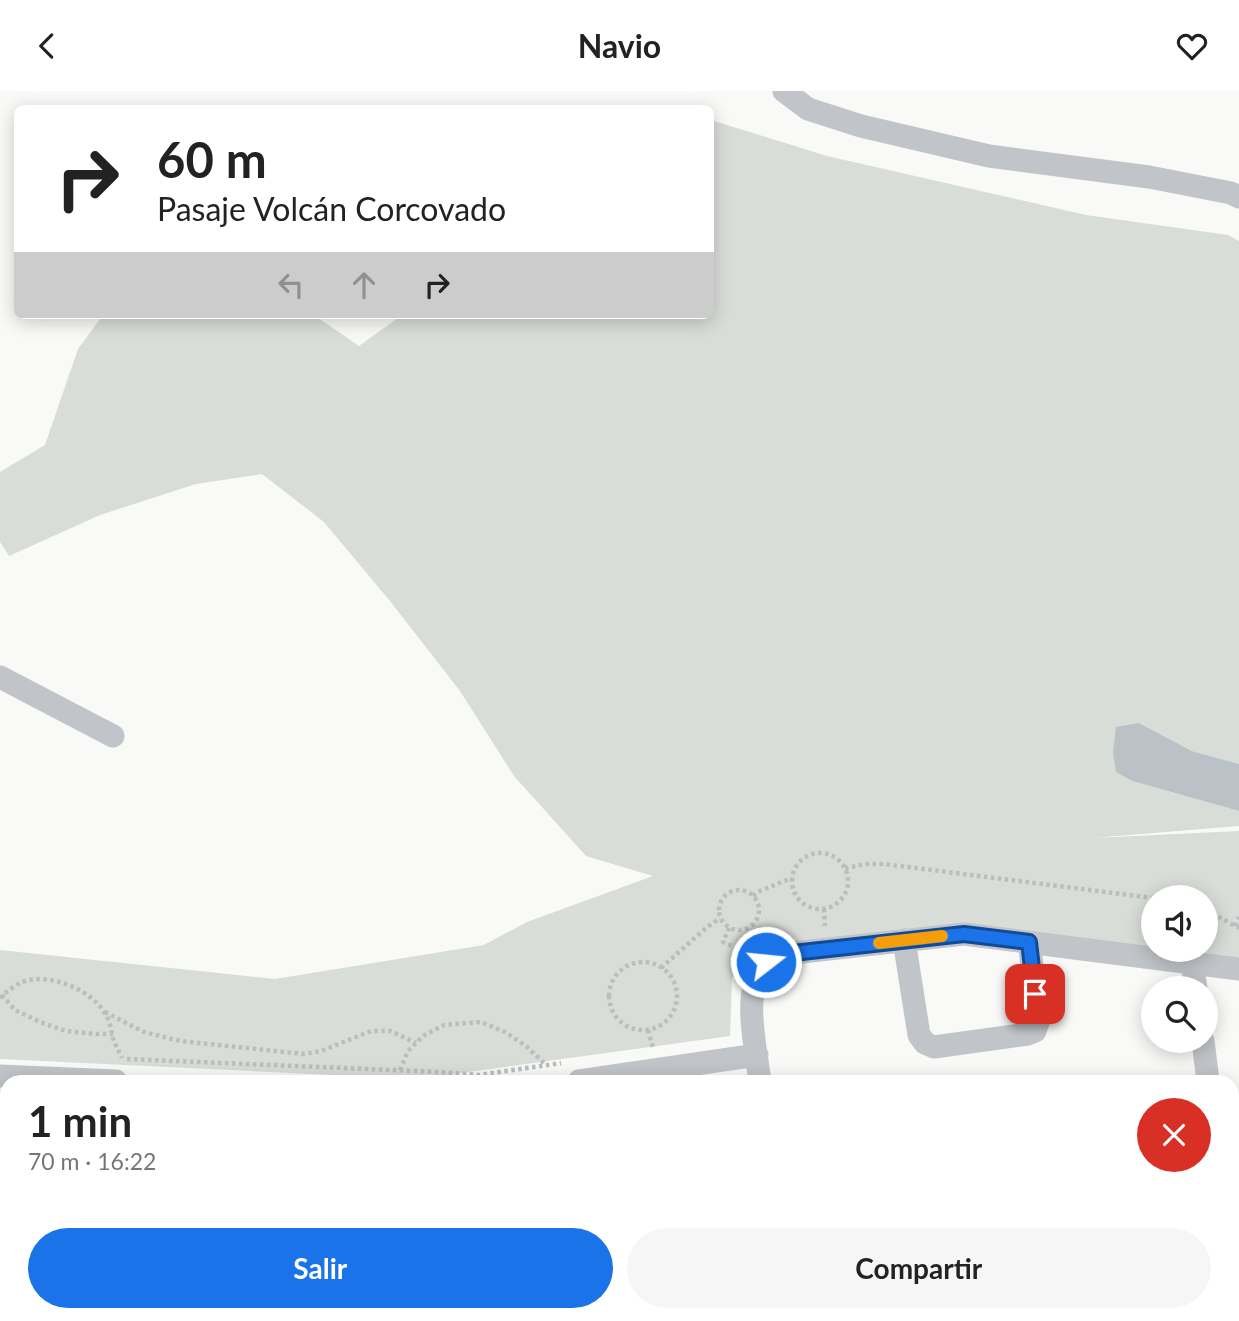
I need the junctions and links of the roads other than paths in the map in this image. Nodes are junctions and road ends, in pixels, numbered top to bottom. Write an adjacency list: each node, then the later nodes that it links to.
1 (784, 91): 2 (street)
2 (1239, 197)
3 (0, 677): 4 (street)
4 (113, 736)
5 (904, 940): 6 (street); 6 (street); 12 (street)
6 (1029, 942): 7 (street)
7 (1141, 956)
8 (1192, 962): 9 (street); 10 (street)
9 (1239, 969)
10 (1194, 976)
11 (1204, 1053): 15 (street)
12 (757, 1055): 13 (street); 14 (street)
13 (576, 1071)
14 (759, 1075)
15 (1207, 1075)

